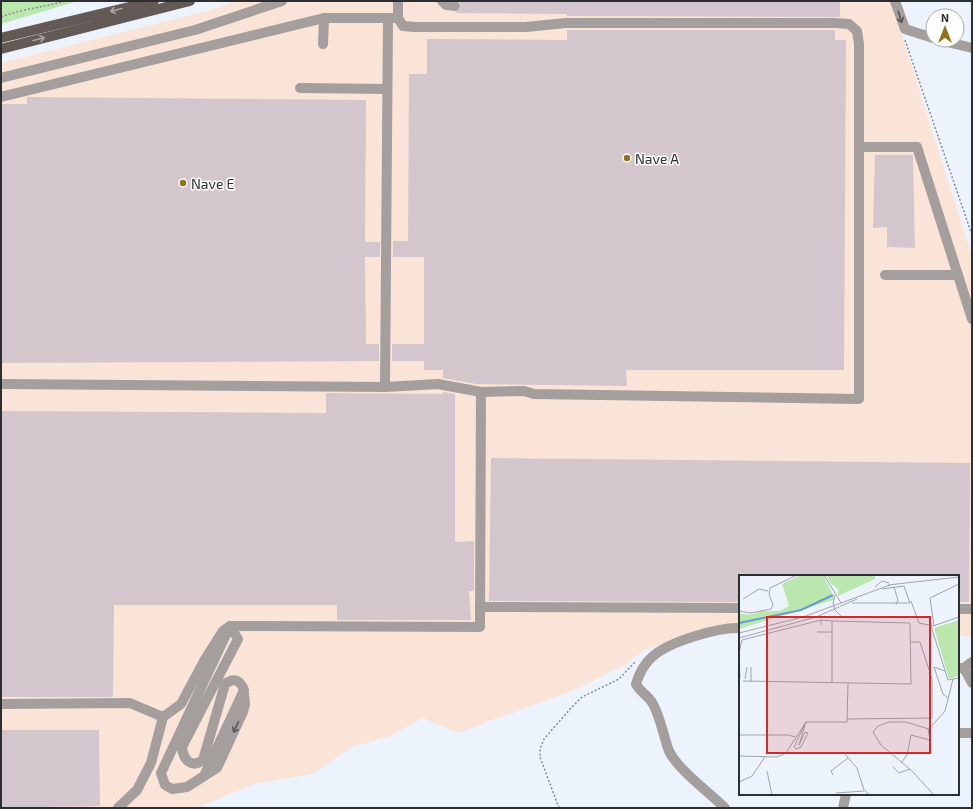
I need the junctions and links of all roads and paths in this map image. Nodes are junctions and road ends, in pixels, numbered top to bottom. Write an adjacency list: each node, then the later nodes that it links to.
1 (66, 1): 9 (path)
2 (154, 1): 14 (main road, one-way to 14)
3 (190, 1): 16 (main road, one-way to 3)
4 (282, 1): 17 (street)
5 (398, 1): 11 (street)
6 (442, 1): 8 (street)
7 (895, 1): 12 (street, one-way to 12)
8 (455, 6)
9 (1, 17)
10 (324, 18): 11 (street); 15 (street); 20 (street)
11 (393, 18): 19 (street); 21 (street)
12 (905, 29): 13 (street); 22 (path)
13 (925, 35)
14 (1, 38)
15 (323, 44)
16 (1, 49)
17 (1, 78)
18 (300, 88): 19 (street)
19 (387, 89): 27 (street)
20 (1, 97)
21 (860, 147): 24 (street); 28 (street)
22 (972, 235)
23 (885, 274): 24 (street)
24 (958, 275): 25 (street)
25 (972, 319)
26 (1, 384): 27 (street)
27 (385, 387): 28 (street)
28 (481, 392): 29 (street)
29 (480, 607): 30 (street); 33 (street)
30 (739, 608)
31 (959, 609): 32 (street)
32 (972, 609)
33 (230, 626): 33 (street, one-way to 33); 39 (street)
34 (739, 628): 45 (street)
35 (640, 659): 44 (path)
36 (965, 666): 37 (street)
37 (972, 683)
38 (1, 704): 39 (street)
39 (163, 717): 43 (street)
40 (959, 733): 41 (street)
41 (972, 733)
42 (846, 795): 46 (street)
43 (118, 808)
44 (559, 808)
45 (725, 808)
46 (843, 808)

